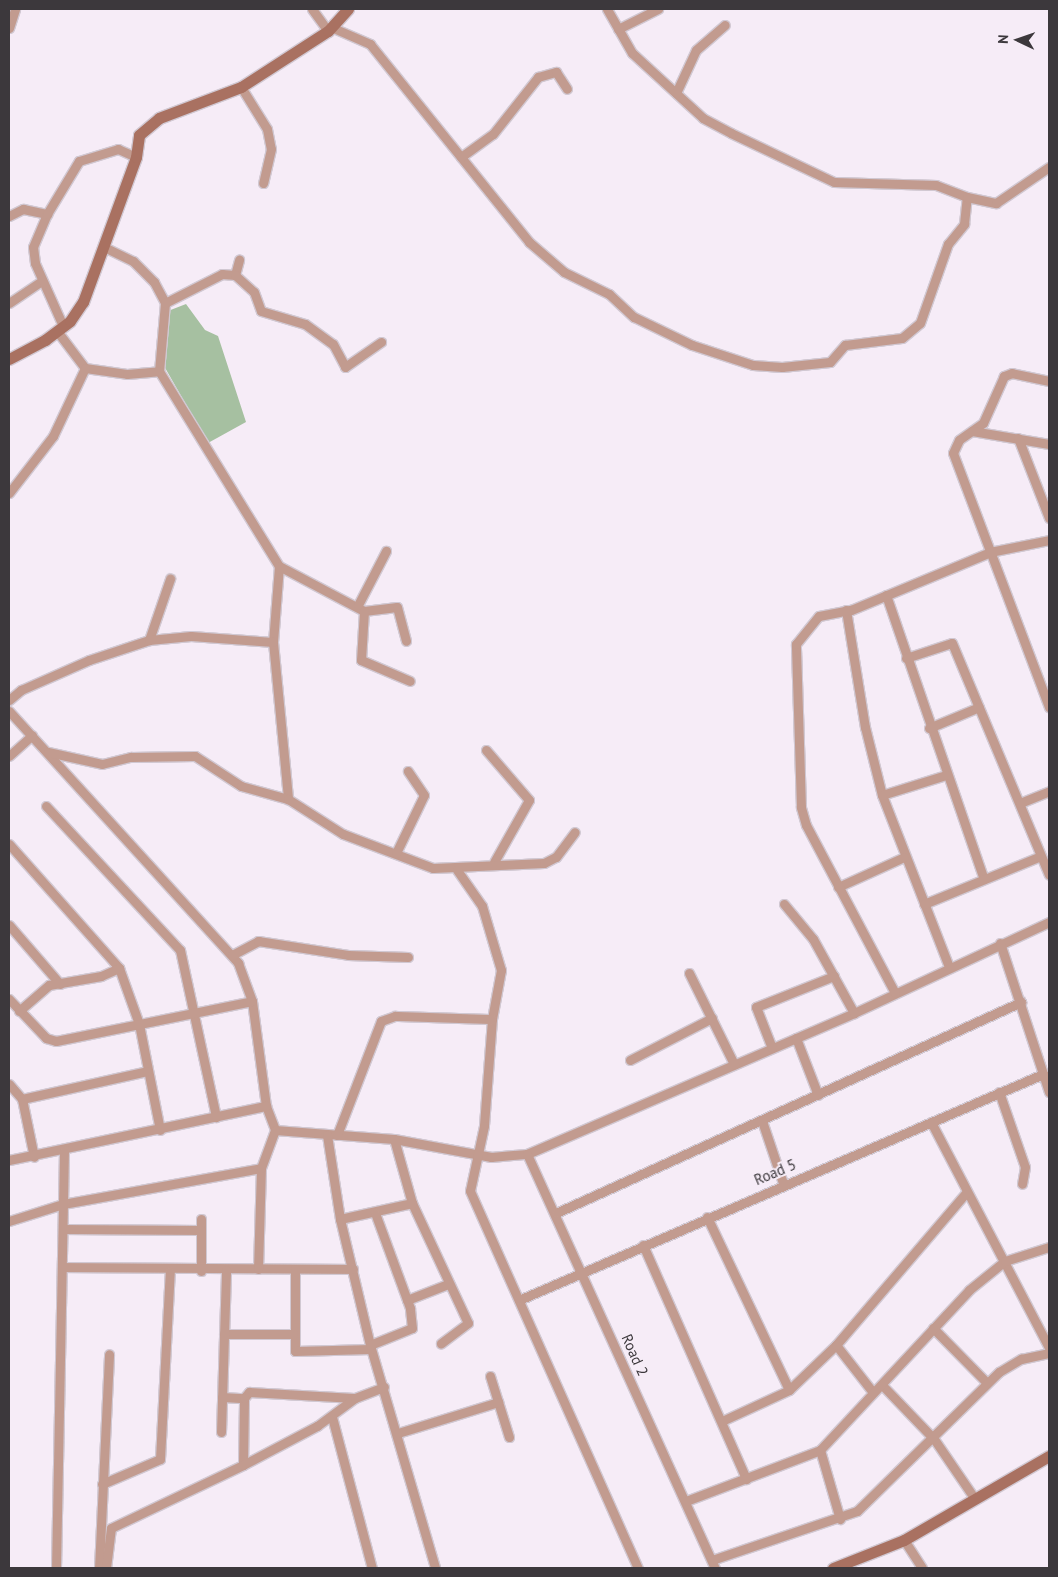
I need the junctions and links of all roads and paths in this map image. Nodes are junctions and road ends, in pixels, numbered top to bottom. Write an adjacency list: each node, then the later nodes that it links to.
1 (15, 9): 7 (street)
2 (312, 9): 8 (street)
3 (348, 9): 8 (street)
4 (607, 9): 9 (street)
5 (658, 9): 9 (street)
6 (725, 25): 12 (street)
7 (9, 28)
8 (329, 29): 10 (street); 14 (street)
9 (618, 29): 12 (street)
10 (241, 87): 13 (street); 16 (street)
11 (567, 89): 14 (street)
12 (676, 93): 17 (street)
13 (136, 156): 18 (street); 20 (street)
14 (461, 158): 17 (street)
15 (1049, 167): 17 (street)
16 (263, 183)
17 (967, 197)
18 (47, 214): 19 (street); 23 (street)
19 (9, 216)
20 (104, 246): 25 (street); 26 (street)
21 (239, 260): 22 (street)
22 (235, 276): 25 (street); 27 (street)
23 (42, 281): 24 (street); 26 (street)
24 (9, 303)
25 (165, 303): 30 (street)
26 (60, 328): 28 (street); 29 (street)
27 (381, 342)
28 (9, 359)
29 (85, 368): 30 (street); 35 (street)
30 (159, 371): 40 (street)
31 (1049, 381): 32 (street)
32 (972, 432): 33 (street); 39 (street)
33 (1018, 438): 34 (street); 36 (street)
34 (1049, 444)
35 (9, 493)
36 (1049, 518)
37 (1049, 540): 39 (street)
38 (386, 551): 43 (street)
39 (990, 552): 42 (street); 52 (street)
40 (279, 566): 43 (street); 47 (street)
41 (170, 579): 45 (street)
42 (886, 595): 44 (street); 48 (street)
43 (361, 608): 46 (street); 49 (street)
44 (846, 610): 62 (street); 75 (street)
45 (149, 640): 47 (street); 50 (street)
46 (406, 640)
47 (273, 642): 63 (street)
48 (906, 658): 51 (street); 54 (street)
49 (410, 681)
50 (9, 700)
51 (979, 707): 54 (street); 64 (street)
52 (1049, 707)
53 (9, 711): 55 (street)
54 (928, 728): 60 (street)
55 (32, 735): 57 (street); 58 (street)
56 (486, 750): 71 (street)
57 (47, 752): 63 (street); 81 (street)
58 (9, 756)
59 (408, 771): 68 (street)
60 (946, 775): 62 (street); 74 (street)
61 (1049, 791): 64 (street)
62 (882, 795): 70 (street)
63 (288, 799): 68 (street)
64 (1020, 803): 69 (street)
65 (46, 806): 93 (street)
66 (575, 832): 71 (street)
67 (9, 844): 84 (street)
68 (396, 853): 72 (street)
69 (1041, 856): 73 (street); 74 (street)
70 (904, 857): 75 (street); 77 (street)
71 (494, 862): 72 (street)
72 (458, 870): 95 (street)
73 (1049, 875)
74 (984, 878): 77 (street)
75 (838, 887): 88 (street)
76 (784, 904): 86 (street)
77 (924, 904): 83 (street)
78 (1049, 922): 80 (street)
79 (9, 926): 87 (street)
80 (1000, 943): 83 (street); 91 (street)
81 (232, 954): 82 (street); 89 (street)
82 (408, 957)
83 (949, 967): 88 (street)
84 (119, 968): 87 (street); 97 (street)
85 (689, 973): 96 (street)
86 (834, 976): 94 (street); 99 (street)
87 (60, 984): 92 (street)
88 (896, 993): 94 (street)
89 (252, 1000): 93 (street); 109 (street)
90 (10, 1001): 92 (street)
91 (1021, 1002): 103 (street); 107 (street)
92 (19, 1011): 97 (street)
93 (195, 1012): 97 (street); 110 (street)
94 (854, 1013): 98 (street)
95 (492, 1018): 116 (street); 119 (street)
96 (712, 1018): 100 (street); 101 (street)
97 (139, 1024): 102 (street)
98 (796, 1038): 99 (street); 107 (street)
99 (772, 1048): 101 (street)
100 (630, 1060)
101 (734, 1064): 120 (street)
102 (147, 1072): 108 (street); 113 (street)
103 (1043, 1074): 105 (street, Road 5); 106 (street)
104 (9, 1084): 108 (street)
105 (999, 1092): 112 (street, Road 5); 125 (street)
106 (1049, 1092)
107 (818, 1095): 111 (street)
108 (22, 1099): 121 (street)
109 (266, 1106): 110 (street); 114 (street)
110 (216, 1117): 113 (street)
111 (762, 1121): 124 (street); 129 (street)
112 (931, 1122): 124 (street, Road 5); 126 (street)
113 (160, 1130): 118 (street)
114 (275, 1130): 115 (street); 123 (street)
115 (327, 1134): 116 (street); 133 (street)
116 (338, 1135): 117 (street)
117 (394, 1139): 119 (street); 127 (street)
118 (64, 1150): 121 (street); 128 (street)
119 (477, 1154): 120 (street); 150 (street)
120 (527, 1154): 129 (street, Road 2)
121 (34, 1157): 122 (street)
122 (9, 1160)
123 (261, 1168): 128 (street); 141 (street)
124 (783, 1183): 131 (street, Road 5)
125 (1022, 1184)
126 (966, 1193): 139 (street); 155 (street)
127 (412, 1203): 130 (street); 148 (street)
128 (63, 1204): 134 (street); 135 (street)
129 (556, 1212): 147 (street, Road 2)
130 (375, 1213): 133 (street); 149 (street)
131 (707, 1217): 137 (street, Road 5); 164 (street)
132 (201, 1219): 136 (street)
133 (340, 1219): 143 (street)
134 (9, 1221)
135 (63, 1229): 136 (street); 140 (street)
136 (201, 1230): 146 (street)
137 (643, 1245): 147 (street, Road 5); 171 (street)
138 (1049, 1247): 139 (street)
139 (1005, 1261): 151 (street); 157 (street)
140 (62, 1267): 145 (street); 186 (street)
141 (258, 1269): 142 (street); 144 (street)
142 (295, 1269): 143 (street); 153 (street)
143 (353, 1269): 156 (street)
144 (226, 1270): 146 (street); 152 (street)
145 (170, 1271): 146 (street); 180 (street)
146 (201, 1271)
147 (583, 1272): 150 (street, Road 5); 182 (street, Road 2)
148 (448, 1284): 149 (street); 154 (street)
149 (407, 1300): 156 (street)
150 (519, 1300): 191 (street)
151 (933, 1328): 161 (street); 162 (street)
152 (224, 1334): 153 (street); 166 (street)
153 (293, 1334): 156 (street)
154 (441, 1343)
155 (836, 1345): 164 (street); 165 (street)
156 (371, 1347): 163 (street)
157 (1049, 1348)
158 (1049, 1353): 161 (street)
159 (109, 1354): 180 (street)
160 (490, 1376): 169 (street)
161 (987, 1383): 175 (street)
162 (882, 1386): 165 (street); 175 (street)
163 (384, 1387): 168 (street); 173 (street)
164 (789, 1390): 171 (street)
165 (872, 1391): 176 (street)
166 (222, 1398): 167 (street); 172 (street)
167 (244, 1398): 168 (street); 178 (street)
168 (355, 1398): 170 (street)
169 (498, 1402): 173 (street); 174 (street)
170 (332, 1418): 178 (street); 189 (street)
171 (722, 1421): 179 (street)
172 (221, 1432)
173 (398, 1434): 190 (street)
174 (509, 1437)
175 (934, 1439): 181 (street); 183 (street)
176 (820, 1450): 179 (street); 183 (street)
177 (1049, 1456): 181 (street)
178 (243, 1465): 188 (street)
179 (746, 1480): 182 (street)
180 (102, 1484): 187 (street)
181 (975, 1499): 184 (street)
182 (686, 1501): 185 (street, Road 2)
183 (840, 1519): 185 (street)
184 (904, 1540): 192 (street); 193 (street)
185 (713, 1564)
186 (56, 1568)
187 (99, 1568)
188 (106, 1568)
189 (372, 1568)
190 (435, 1568)
191 (638, 1568)
192 (833, 1568)
193 (922, 1568)

